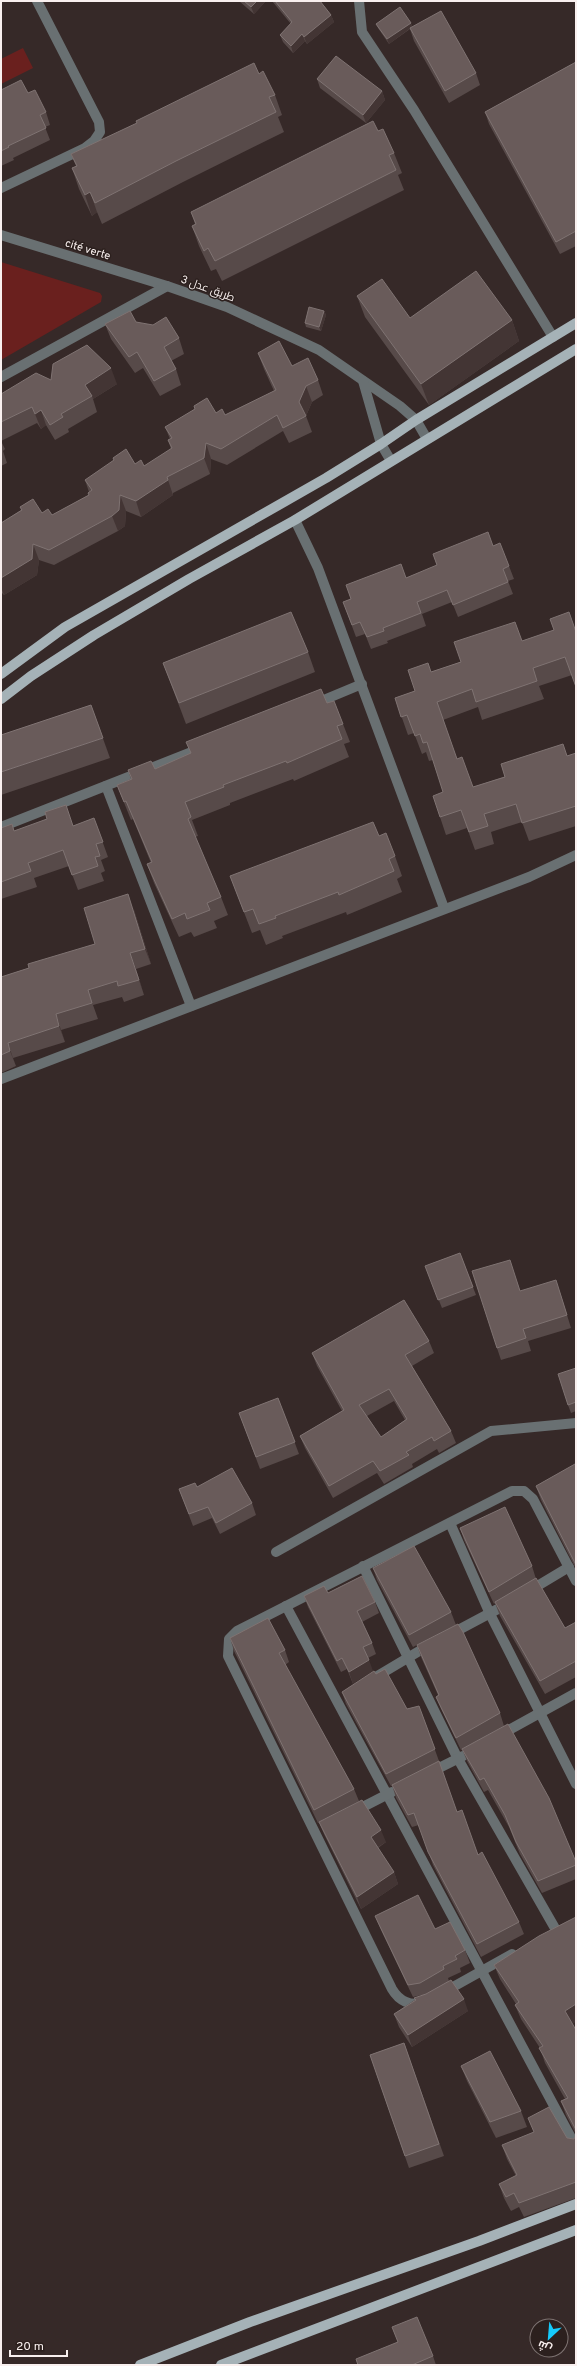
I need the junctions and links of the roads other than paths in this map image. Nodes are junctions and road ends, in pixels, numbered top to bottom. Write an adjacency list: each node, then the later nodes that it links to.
1 (37, 1): 3 (street)
2 (359, 1): 7 (street)
3 (1, 188)
4 (1, 235): 5 (street, cité verte)
5 (167, 286): 9 (street, طريق عدل 3); 10 (street, طريق عدل 3)
6 (576, 323): 7 (main road)
7 (553, 337): 11 (main road)
8 (576, 349): 12 (main road)
9 (1, 377)
10 (363, 381): 11 (street, طريق عدل 3); 13 (street)
11 (416, 420): 12 (street, طريق عدل 3); 13 (main road)
12 (427, 438): 14 (main road)
13 (381, 444): 14 (street); 16 (main road)
14 (391, 462): 15 (main road)
15 (295, 520): 17 (street); 18 (main road)
16 (1, 674)
17 (362, 684): 19 (street); 24 (street)
18 (1, 700)
19 (303, 708)
20 (215, 743): 21 (street)
21 (106, 786): 22 (street); 25 (street)
22 (1, 827)
23 (576, 855): 24 (street)
24 (444, 908): 25 (street)
25 (191, 1006): 26 (street)
26 (1, 1079)
27 (576, 1423): 29 (street)
28 (450, 1523): 30 (street); 31 (street); 34 (street)
29 (276, 1552)
30 (363, 1566): 33 (street); 35 (street)
31 (569, 1568): 32 (street); 34 (street)
32 (576, 1581)
33 (286, 1606): 45 (street); 49 (street)
34 (490, 1614): 35 (street); 38 (street)
35 (408, 1657): 36 (street); 41 (street)
36 (363, 1685)
37 (576, 1693): 38 (street)
38 (540, 1712): 39 (street); 43 (street)
39 (492, 1739)
40 (472, 1751): 41 (street)
41 (458, 1759): 42 (street); 47 (street)
42 (422, 1777)
43 (576, 1784)
44 (401, 1788): 45 (street)
45 (387, 1795): 46 (street); 49 (street)
46 (348, 1815)
47 (556, 1930)
48 (522, 1949): 49 (street)
49 (482, 1972): 50 (street)
50 (576, 2147)
51 (576, 2204): 53 (main road)
52 (576, 2230): 54 (main road)
53 (140, 2365)
54 (221, 2365)

